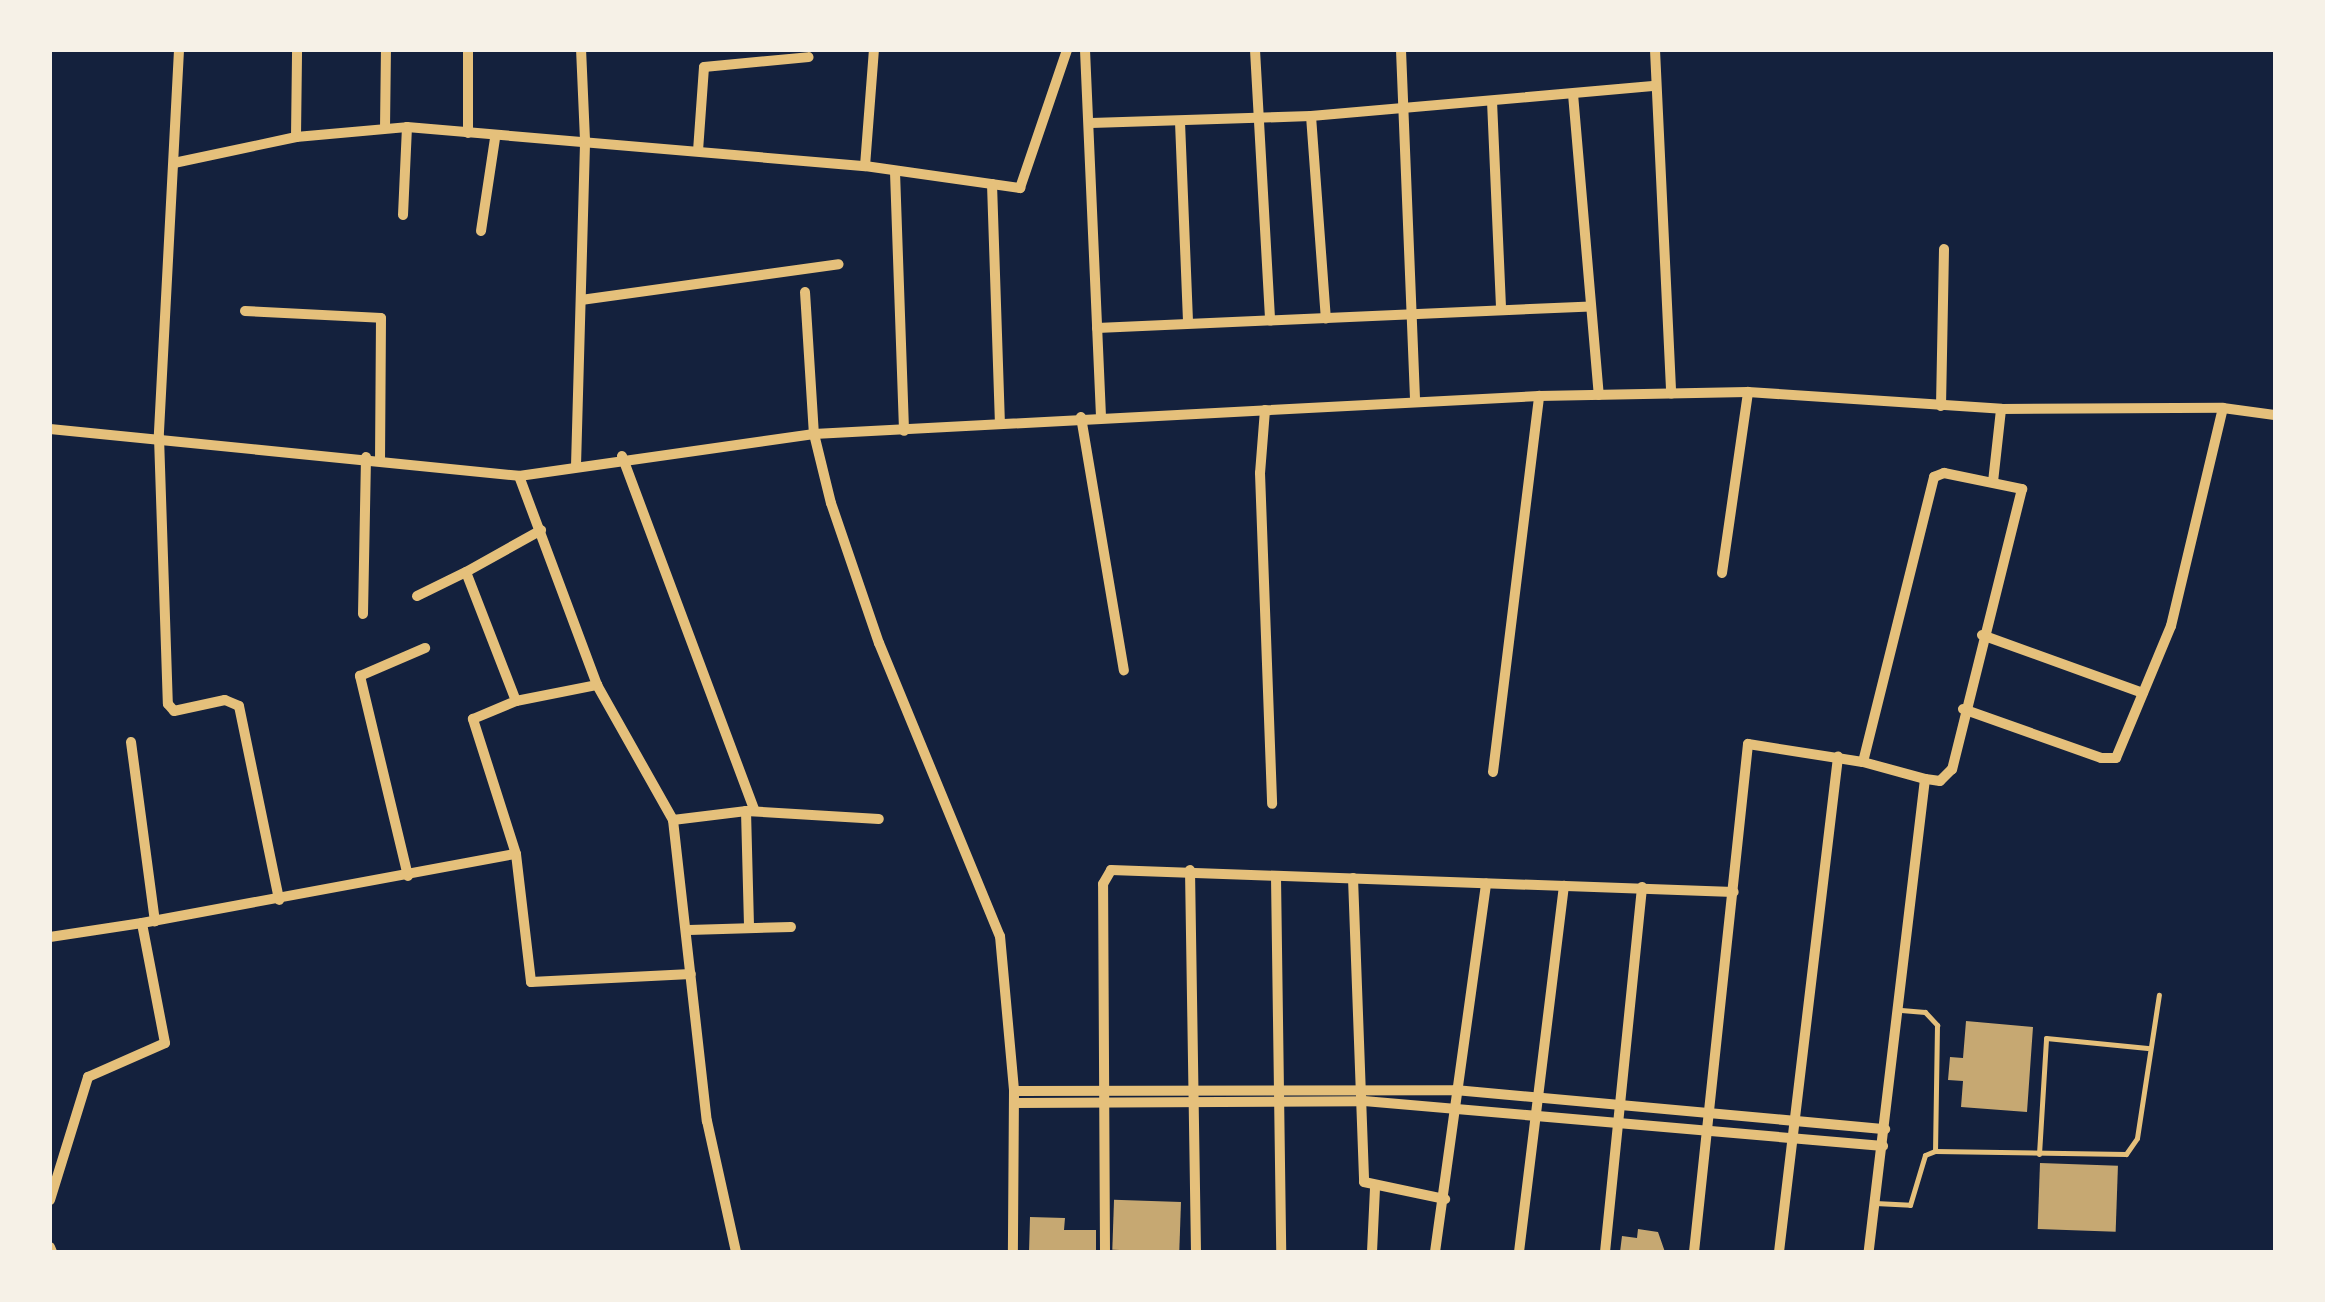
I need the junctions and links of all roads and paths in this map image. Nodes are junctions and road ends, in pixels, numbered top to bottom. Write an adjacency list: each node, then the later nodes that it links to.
1 (179, 50): 29 (street)
2 (296, 50): 25 (street)
3 (386, 50): 23 (street)
4 (468, 50): 24 (street)
5 (580, 50): 27 (street)
6 (874, 50): 30 (street)
7 (1067, 50): 32 (street)
8 (1085, 50): 21 (street)
9 (1255, 50): 19 (street)
10 (1400, 50): 17 (street)
11 (1655, 50): 14 (street)
12 (757, 56): 13 (street); 28 (street)
13 (808, 57)
14 (1654, 86): 15 (street); 48 (street)
15 (1573, 94): 16 (street); 39 (street)
16 (1492, 101): 17 (street); 40 (street)
17 (1404, 109): 18 (street); 42 (street)
18 (1310, 116): 19 (street); 43 (street)
19 (1257, 119): 20 (street); 44 (street)
20 (1180, 122): 21 (street); 45 (street)
21 (1091, 123): 46 (street)
22 (407, 127): 23 (street); 24 (street); 33 (street)
23 (385, 128): 25 (street)
24 (468, 133): 26 (street)
25 (296, 137): 29 (street)
26 (496, 138): 27 (street); 34 (street)
27 (585, 140): 28 (street); 38 (street)
28 (698, 151): 30 (street)
29 (174, 163): 63 (street)
30 (865, 166): 31 (street)
31 (896, 172): 32 (street); 61 (street)
32 (992, 184): 59 (street)
33 (403, 215)
34 (481, 231)
35 (1944, 249): 52 (street)
36 (839, 264): 38 (street)
37 (806, 292): 62 (street)
38 (581, 300): 67 (street)
39 (1591, 306): 40 (street); 49 (street)
40 (1502, 308): 42 (street)
41 (245, 311): 66 (street)
42 (1410, 314): 43 (street); 51 (street)
43 (1326, 318): 44 (street)
44 (1270, 320): 45 (street)
45 (1188, 322): 46 (street)
46 (1097, 328): 56 (street)
47 (1748, 392): 48 (street); 52 (street); 72 (street)
48 (1670, 394): 49 (street)
49 (1599, 395): 50 (street)
50 (1539, 396): 51 (street); 85 (street)
51 (1415, 402): 55 (street)
52 (1941, 406): 53 (street)
53 (2001, 408): 54 (street); 69 (street)
54 (2223, 408): 57 (street); 79 (street)
55 (1265, 410): 56 (street); 87 (street)
56 (1101, 415): 58 (street)
57 (2275, 415)
58 (1081, 416): 59 (street); 77 (street)
59 (1000, 424): 61 (street)
60 (50, 428): 63 (street)
61 (904, 431): 62 (street)
62 (814, 434): 64 (street); 117 (street)
63 (159, 436): 65 (street); 100 (street)
64 (622, 456): 67 (street); 88 (street)
65 (366, 457): 66 (street); 74 (street)
66 (380, 458): 68 (street)
67 (576, 466): 68 (street)
68 (519, 476): 70 (street)
69 (1993, 482): 75 (street); 84 (street)
70 (541, 530): 71 (street); 78 (street)
71 (466, 572): 73 (street); 80 (street)
72 (1722, 573)
73 (417, 596)
74 (363, 614)
75 (1982, 634): 79 (street); 81 (street)
76 (425, 648): 93 (street)
77 (1124, 670)
78 (597, 685): 80 (street); 90 (street)
79 (2143, 693): 81 (street)
80 (516, 701): 91 (street)
81 (1963, 709): 86 (street)
82 (131, 742): 101 (street)
83 (1838, 757): 84 (street); 99 (street); 125 (street)
84 (1863, 762): 86 (street)
85 (1494, 772)
86 (1925, 779): 109 (street)
87 (1272, 804)
88 (751, 811): 89 (street); 90 (street); 104 (street)
89 (878, 818)
90 (673, 820): 105 (street)
91 (516, 854): 93 (street); 107 (street)
92 (1190, 870): 94 (street); 111 (street); 114 (street)
93 (408, 876): 100 (street)
94 (1276, 876): 95 (street); 115 (street)
95 (1354, 878): 96 (street); 112 (street)
96 (1486, 884): 97 (street); 113 (street)
97 (1564, 886): 98 (street); 116 (street)
98 (1642, 887): 99 (street); 120 (street)
99 (1734, 892): 123 (street)
100 (279, 900): 101 (street)
101 (155, 921): 102 (street)
102 (142, 923): 106 (street); 134 (street)
103 (791, 926): 104 (street)
104 (749, 927): 105 (street)
105 (688, 930): 107 (street)
106 (50, 937)
107 (691, 974): 136 (street)
108 (2159, 995): 110 (lane)
109 (1901, 1010): 126 (street); 130 (lane)
110 (2148, 1048): 131 (lane); 131 (lane)
111 (1108, 1088): 114 (street); 117 (street); 119 (street)
112 (1363, 1088): 113 (street); 115 (street); 118 (street)
113 (1455, 1090): 116 (street); 121 (street)
114 (1193, 1096): 115 (street); 119 (street); 139 (street)
115 (1278, 1096): 118 (street); 140 (street)
116 (1542, 1096): 120 (street); 122 (street)
117 (1014, 1097): 119 (street); 137 (street)
118 (1364, 1101): 121 (street); 132 (street)
119 (1108, 1104): 138 (street)
120 (1623, 1107): 123 (street); 124 (street)
121 (1454, 1108): 122 (street); 133 (street)
122 (1538, 1114): 124 (street); 143 (street)
123 (1707, 1116): 125 (street); 127 (street)
124 (1622, 1120): 127 (street); 144 (street)
125 (1795, 1122): 126 (street); 128 (street)
126 (1885, 1129): 129 (street)
127 (1707, 1130): 128 (street); 145 (street)
128 (1794, 1136): 129 (street); 146 (street)
129 (1883, 1146): 135 (street)
130 (1935, 1151): 131 (lane); 135 (lane)
131 (2039, 1154)
132 (1376, 1188): 133 (street); 141 (street)
133 (1445, 1199): 142 (street)
134 (50, 1200)
135 (1875, 1202): 147 (street)
136 (736, 1252)
137 (1013, 1252)
138 (1106, 1252)
139 (1196, 1252)
140 (1281, 1252)
141 (1372, 1252)
142 (1436, 1252)
143 (1518, 1252)
144 (1605, 1252)
145 (1694, 1252)
146 (1779, 1252)
147 (1869, 1252)

